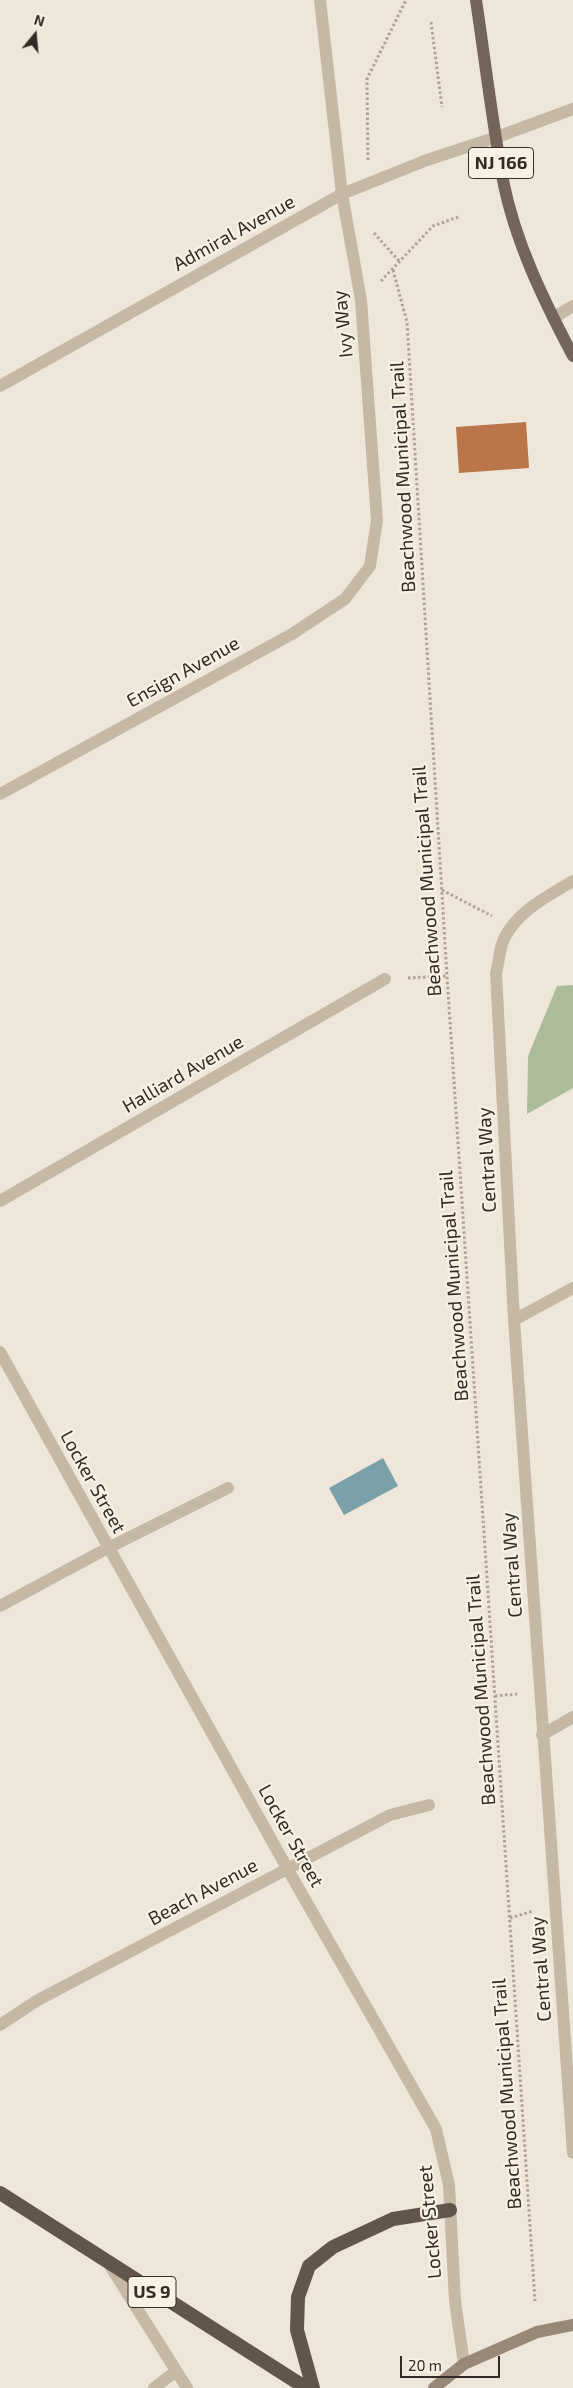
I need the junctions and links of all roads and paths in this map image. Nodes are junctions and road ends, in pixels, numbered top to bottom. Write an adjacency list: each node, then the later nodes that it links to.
1 (320, 0): 9 (street, Ivy Way)
2 (406, 0): 5 (path)
3 (476, 0): 8 (main road, NJ 166)
4 (431, 22): 6 (path)
5 (365, 104)
6 (442, 107)
7 (573, 108): 8 (street, Admiral Avenue)
8 (497, 137): 9 (street, Admiral Avenue); 16 (main road, NJ 166)
9 (342, 194): 14 (street, Ivy Way); 18 (street, Admiral Avenue)
10 (458, 217): 12 (path)
11 (372, 231): 12 (path)
12 (400, 262): 13 (path)
13 (393, 270): 14 (path); 22 (path, Beachwood Municipal Trail)
14 (361, 300): 19 (street, Ivy Way)
15 (573, 306): 16 (street)
16 (552, 318): 17 (main road, NJ 166)
17 (573, 356)
18 (0, 386)
19 (370, 566): 20 (street, Ensign Avenue)
20 (0, 794)
21 (573, 881): 23 (street)
22 (442, 890): 23 (path); 24 (path, Beachwood Municipal Trail)
23 (512, 927): 28 (street, Central Way)
24 (447, 976): 25 (path); 43 (path, Beachwood Municipal Trail)
25 (385, 979): 26 (street, Halliard Avenue)
26 (0, 1201)
27 (573, 1288): 28 (street)
28 (514, 1320): 34 (street, Central Way)
29 (0, 1352): 31 (street, Locker Street)
30 (228, 1488): 31 (street)
31 (108, 1548): 32 (street); 36 (street, Locker Street)
32 (0, 1606)
33 (573, 1717): 34 (street)
34 (542, 1735): 38 (street, Central Way)
35 (429, 1805): 36 (street, Beach Avenue)
36 (287, 1868): 37 (street, Beach Avenue); 41 (street, Locker Street)
37 (0, 2025)
38 (572, 2100): 39 (street, Central Way)
39 (573, 2153)
40 (0, 2194): 42 (highway, US 9)
41 (450, 2210): 45 (street, Locker Street); 50 (highway)
42 (109, 2264): 46 (street); 49 (highway, US 9)
43 (535, 2301)
44 (573, 2325): 45 (main road)
45 (464, 2364): 51 (main road)
46 (175, 2372): 47 (street); 48 (street)
47 (154, 2388)
48 (187, 2388)
49 (306, 2388)
50 (313, 2388)
51 (434, 2388)

